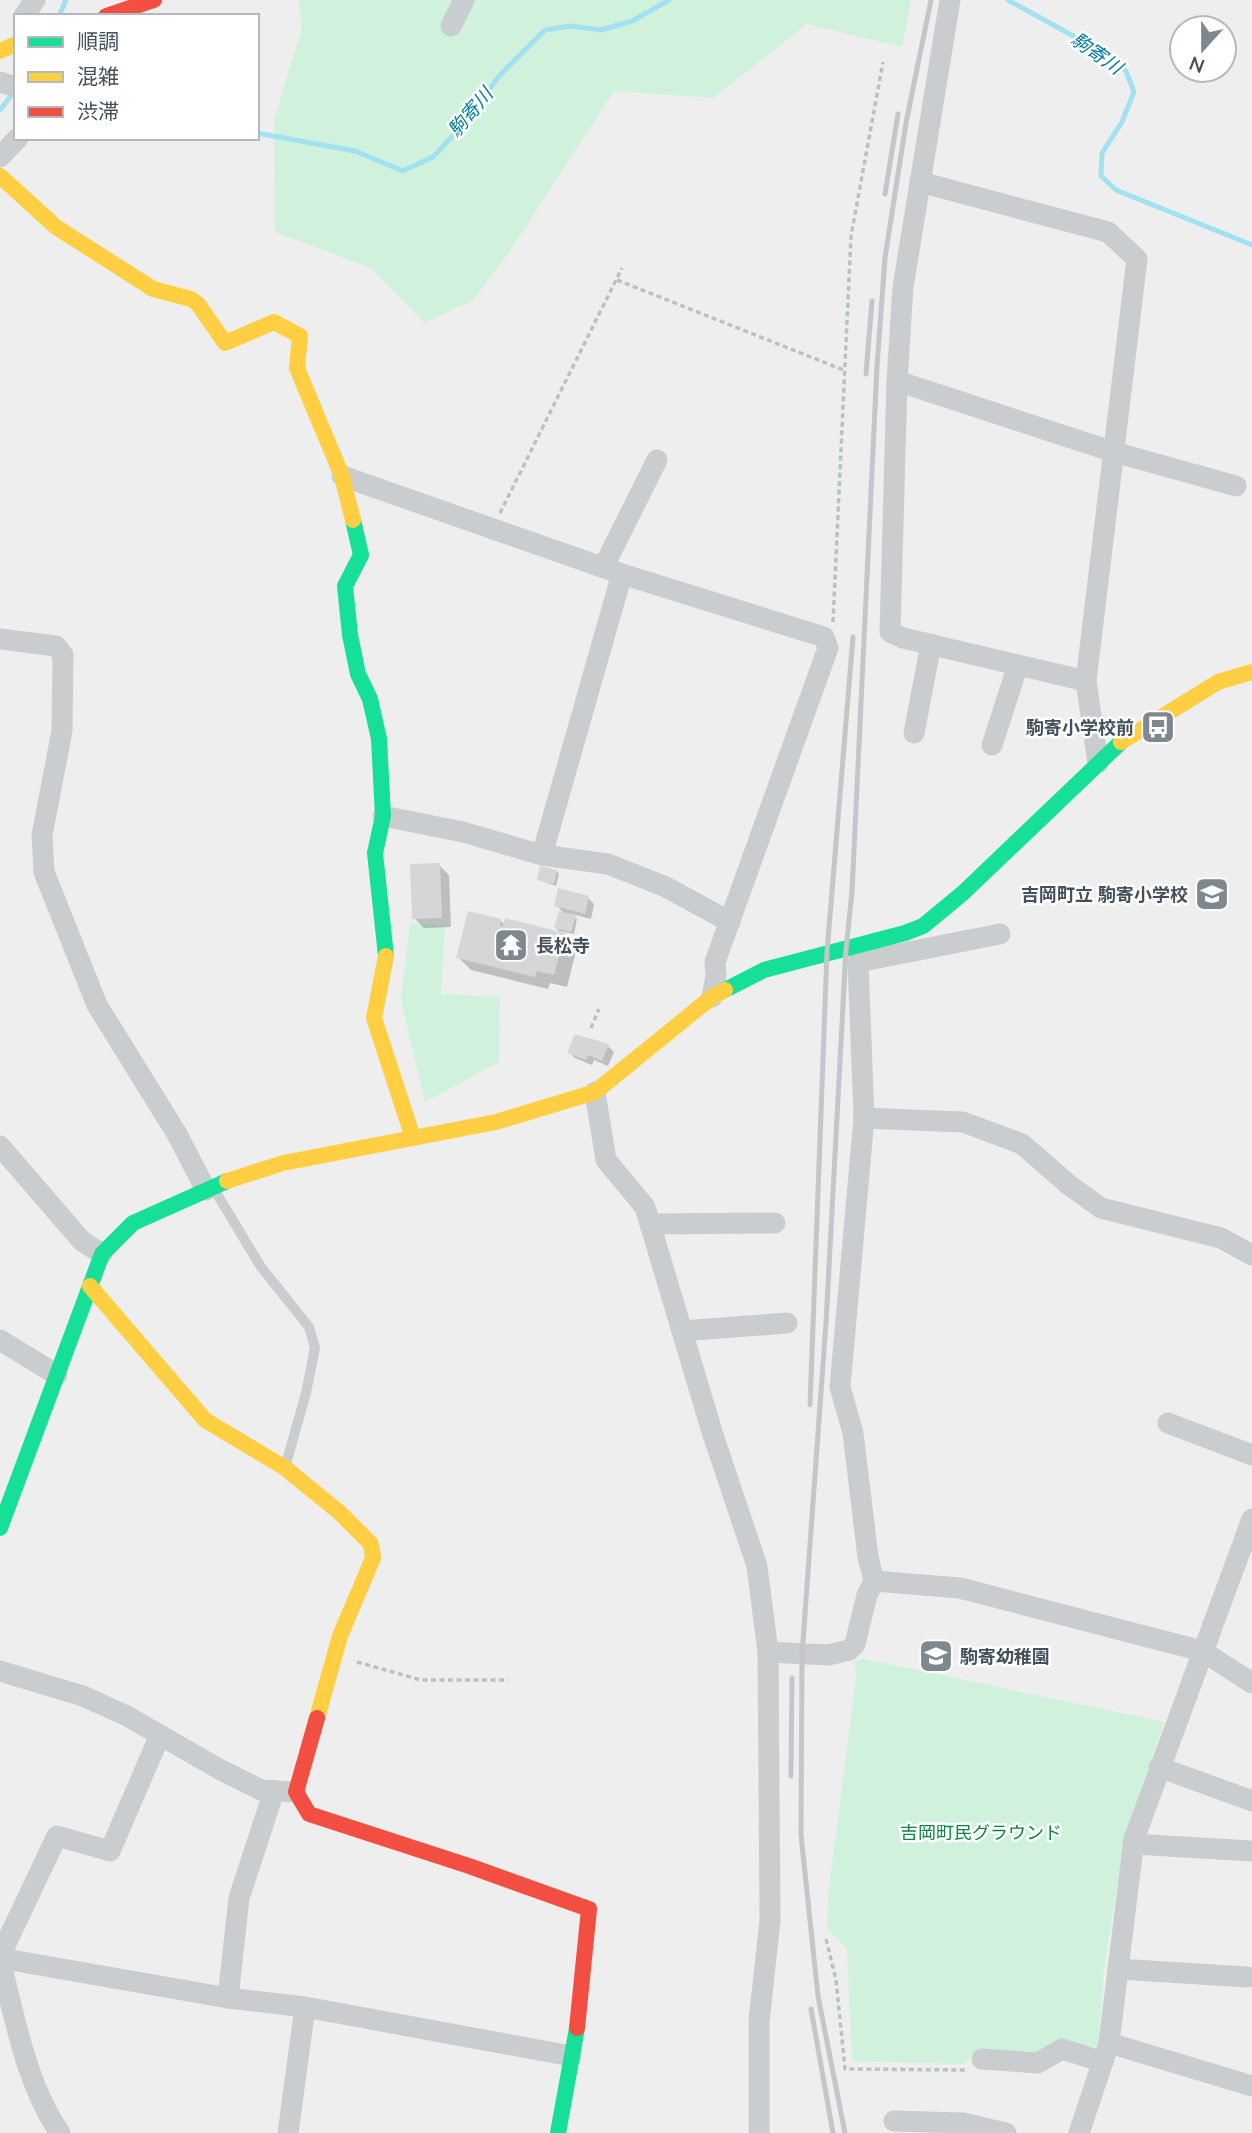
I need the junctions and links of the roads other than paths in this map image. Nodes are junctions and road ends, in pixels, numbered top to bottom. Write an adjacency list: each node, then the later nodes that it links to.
1 (154, 0): 4 (street)
2 (464, 0): 5 (street)
3 (950, 0): 9 (street)
4 (112, 14)
5 (450, 26)
6 (16, 140): 7 (street)
7 (0, 156)
8 (0, 176): 13 (street)
9 (920, 182): 10 (street); 11 (street)
10 (897, 381): 11 (street); 17 (street)
11 (1114, 452): 14 (street); 20 (street)
12 (657, 460): 15 (street)
13 (342, 476): 15 (street); 24 (street)
14 (1236, 486)
15 (613, 570): 25 (street); 26 (street)
16 (0, 639): 35 (street)
17 (931, 645): 18 (street); 21 (street)
18 (1018, 665): 20 (street); 22 (street)
19 (1252, 672): 23 (street)
20 (1086, 681): 23 (street)
21 (914, 733)
22 (992, 746)
23 (1098, 763): 27 (street)
24 (383, 816): 25 (street); 33 (street)
25 (542, 855): 26 (street)
26 (730, 922): 30 (street)
27 (923, 926): 29 (street); 30 (street)
28 (1000, 934): 29 (street)
29 (926, 949): 32 (street)
30 (712, 998): 31 (street)
31 (595, 1092): 33 (street); 37 (street)
32 (864, 1118): 39 (street); 50 (street)
33 (413, 1138): 35 (street)
34 (0, 1146): 38 (street)
35 (209, 1188): 38 (street); 47 (lane)
36 (775, 1223): 37 (street)
37 (650, 1224): 42 (street)
38 (102, 1254): 40 (street)
39 (1252, 1255)
40 (90, 1286): 44 (street); 47 (street)
41 (787, 1323): 42 (street)
42 (682, 1331): 52 (street)
43 (0, 1340): 44 (street)
44 (57, 1375): 49 (street)
45 (1168, 1423): 46 (street)
46 (1252, 1455)
47 (285, 1468): 58 (street)
48 (1252, 1519): 51 (street)
49 (0, 1528)
50 (874, 1581): 51 (street); 52 (street)
51 (1202, 1651): 54 (street); 56 (street)
52 (768, 1652): 75 (street)
53 (0, 1671): 55 (street)
54 (1252, 1683)
55 (160, 1735): 57 (street); 62 (street)
56 (1158, 1768): 59 (street); 60 (street)
57 (274, 1791): 58 (street); 65 (street)
58 (296, 1792): 68 (street)
59 (1252, 1801)
60 (1133, 1844): 61 (street); 63 (street)
61 (1252, 1851)
62 (0, 1958): 65 (street); 72 (street)
63 (1118, 1969): 64 (street); 67 (street)
64 (1247, 1977)
65 (228, 1998): 66 (street)
66 (305, 2007): 68 (street); 73 (street)
67 (1106, 2052): 69 (street); 70 (street); 77 (street)
68 (571, 2056): 74 (street)
69 (982, 2059)
70 (1252, 2087)
71 (894, 2121): 76 (street)
72 (60, 2133)
73 (288, 2133)
74 (558, 2133)
75 (759, 2133)
76 (1006, 2133)
77 (1079, 2133)

